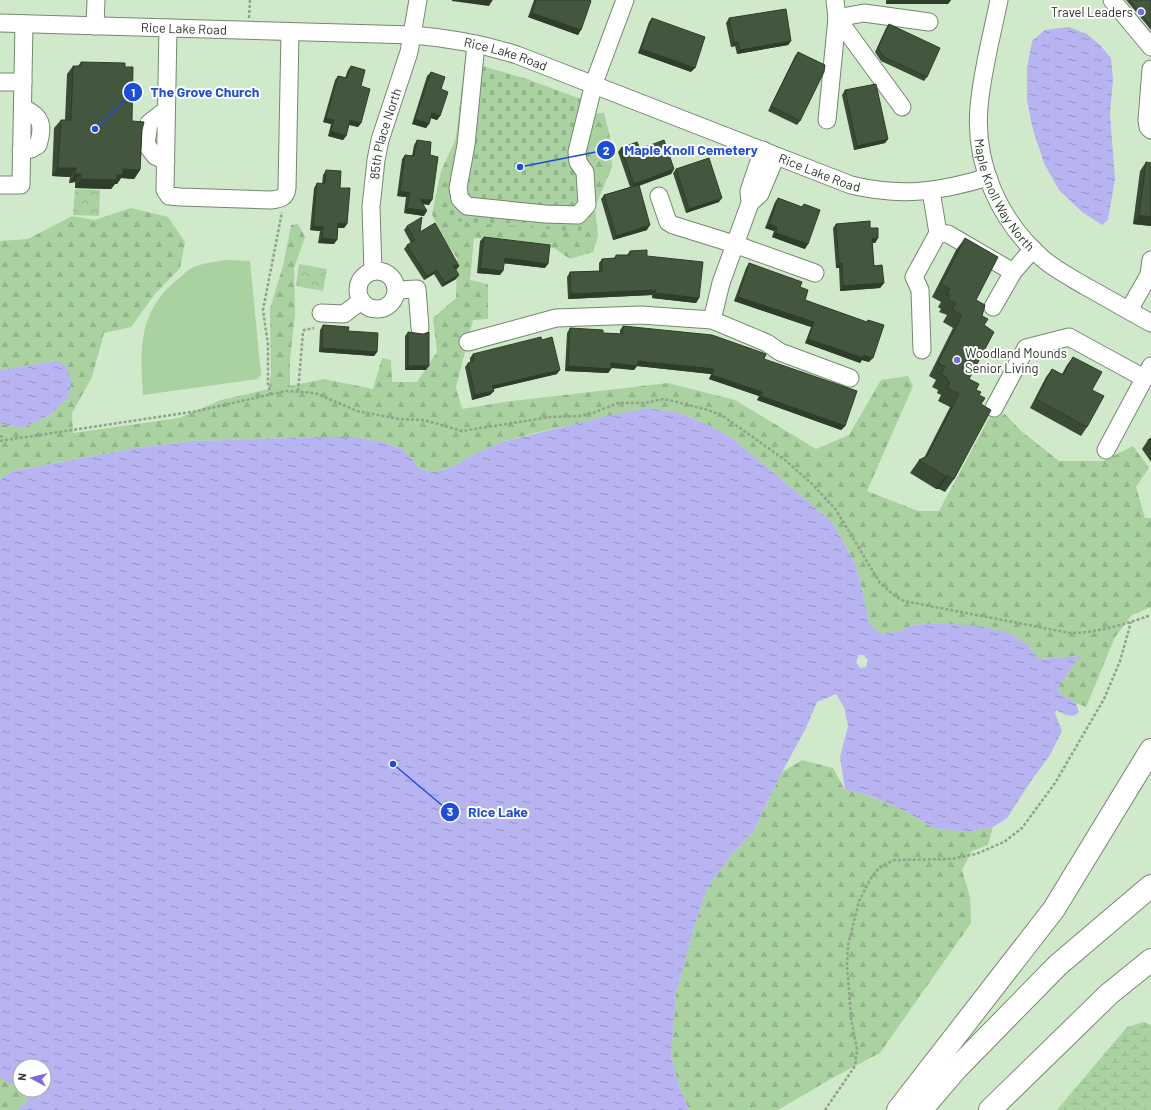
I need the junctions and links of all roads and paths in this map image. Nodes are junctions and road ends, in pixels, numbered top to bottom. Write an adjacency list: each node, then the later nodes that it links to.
1 (96, 0): 13 (street)
2 (250, 0): 9 (path)
3 (418, 0): 16 (street, 85th Place North)
4 (625, 0): 22 (street)
5 (835, 0): 8 (street)
6 (999, 0): 27 (street, Maple Knoll Way North)
7 (1112, 0): 18 (street)
8 (837, 18): 10 (street); 23 (street); 24 (street)
9 (249, 20)
10 (929, 22)
11 (0, 23): 12 (street, Rice Lake Road)
12 (24, 24): 13 (street, Rice Lake Road); 21 (street)
13 (95, 26): 14 (street, Rice Lake Road)
14 (168, 28): 15 (street, Rice Lake Road); 31 (street)
15 (290, 32): 16 (street, Rice Lake Road); 31 (street)
16 (413, 35): 17 (street, Rice Lake Road); 36 (street, 85th Place North)
17 (476, 44): 22 (street, Rice Lake Road); 22 (street)
18 (1151, 47)
19 (1151, 76): 25 (street)
20 (0, 82): 21 (street)
21 (24, 82): 28 (street)
22 (594, 83): 26 (street, Rice Lake Road)
23 (902, 107)
24 (827, 120)
25 (1151, 130)
26 (769, 153): 29 (street, Rice Lake Road); 33 (street)
27 (988, 177): 29 (street, Rice Lake Road); 34 (street, Maple Knoll Way North)
28 (0, 185)
29 (931, 191): 32 (street)
30 (659, 196): 33 (street)
31 (282, 198): 53 (path)
32 (938, 233): 37 (street); 49 (street)
33 (734, 244): 38 (street); 44 (street)
34 (1033, 249): 37 (street); 42 (street, Maple Knoll Way North)
35 (1151, 260): 42 (street)
36 (373, 271): 39 (street); 40 (street)
37 (1013, 272): 41 (street)
38 (815, 273)
39 (397, 290): 40 (street); 47 (street)
40 (361, 301): 43 (street)
41 (993, 307)
42 (1128, 310): 45 (street, Maple Knoll Way North)
43 (320, 313)
44 (712, 320): 48 (street); 51 (street)
45 (1151, 323)
46 (314, 328): 52 (path)
47 (420, 328)
48 (468, 342)
49 (922, 350)
50 (1147, 372): 54 (street); 58 (street)
51 (850, 378)
52 (298, 391): 53 (path); 60 (path)
53 (271, 395): 56 (path)
54 (994, 408)
55 (0, 436): 56 (path)
56 (6, 438): 57 (path)
57 (0, 440)
58 (1106, 450)
59 (1151, 615): 60 (path)
60 (1131, 622): 64 (path)
61 (1151, 750): 65 (highway)
62 (1151, 886): 66 (highway)
63 (1151, 960): 67 (highway)
64 (825, 1110)
65 (898, 1110)
66 (921, 1110)
67 (990, 1110)

